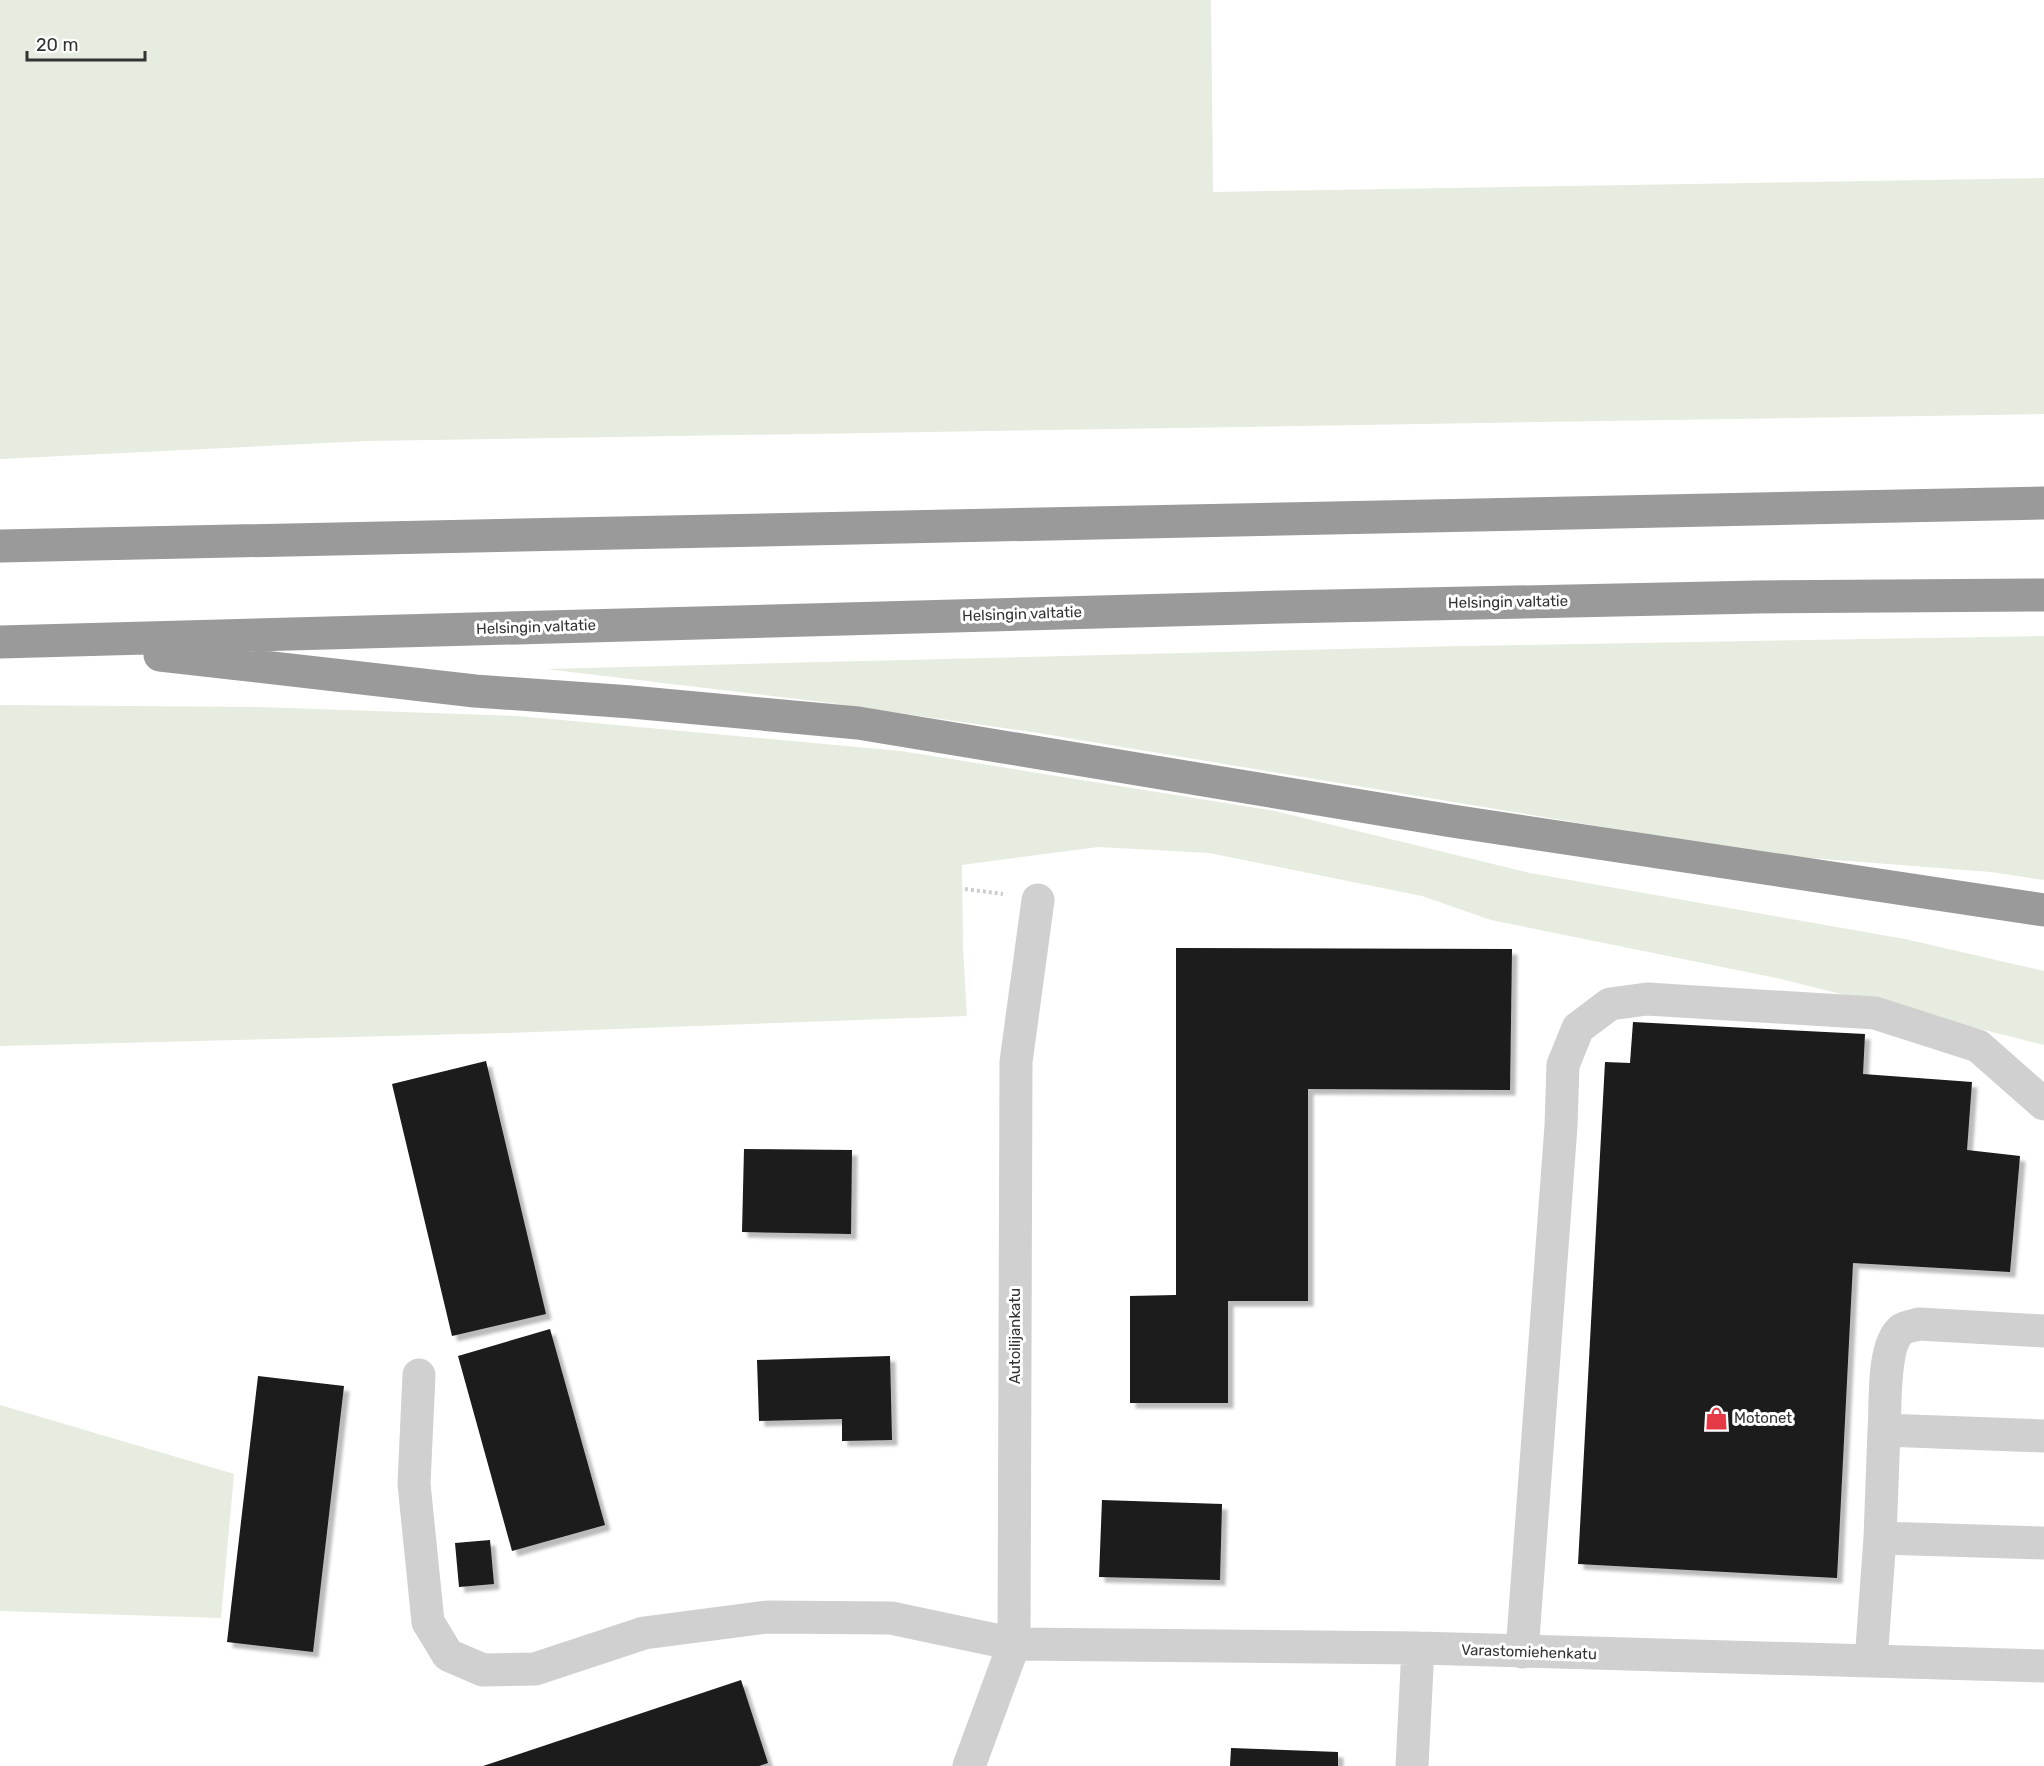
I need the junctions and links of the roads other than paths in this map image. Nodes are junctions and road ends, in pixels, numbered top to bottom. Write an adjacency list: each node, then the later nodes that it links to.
1 (2044, 503): 2 (highway)
2 (0, 546)
3 (2044, 595): 4 (highway, Helsingin valtatie)
4 (42, 641): 5 (highway, Helsingin valtatie); 7 (highway)
5 (0, 642)
6 (1038, 900): 15 (street, Autoilijankatu)
7 (2044, 910)
8 (2044, 1104): 17 (street)
9 (2044, 1331): 11 (street)
10 (419, 1375): 15 (street, Varastomiehenkatu)
11 (1884, 1430): 12 (street); 13 (street)
12 (2044, 1436)
13 (1880, 1538): 14 (street); 18 (street)
14 (2044, 1544)
15 (1014, 1644): 16 (street, Varastomiehenkatu); 20 (street, Autoilijankatu)
16 (1418, 1648): 17 (street, Varastomiehenkatu); 21 (street)
17 (1522, 1652): 18 (street, Varastomiehenkatu)
18 (1872, 1661): 19 (street, Varastomiehenkatu)
19 (2044, 1666)
20 (969, 1766)
21 (1413, 1766)

